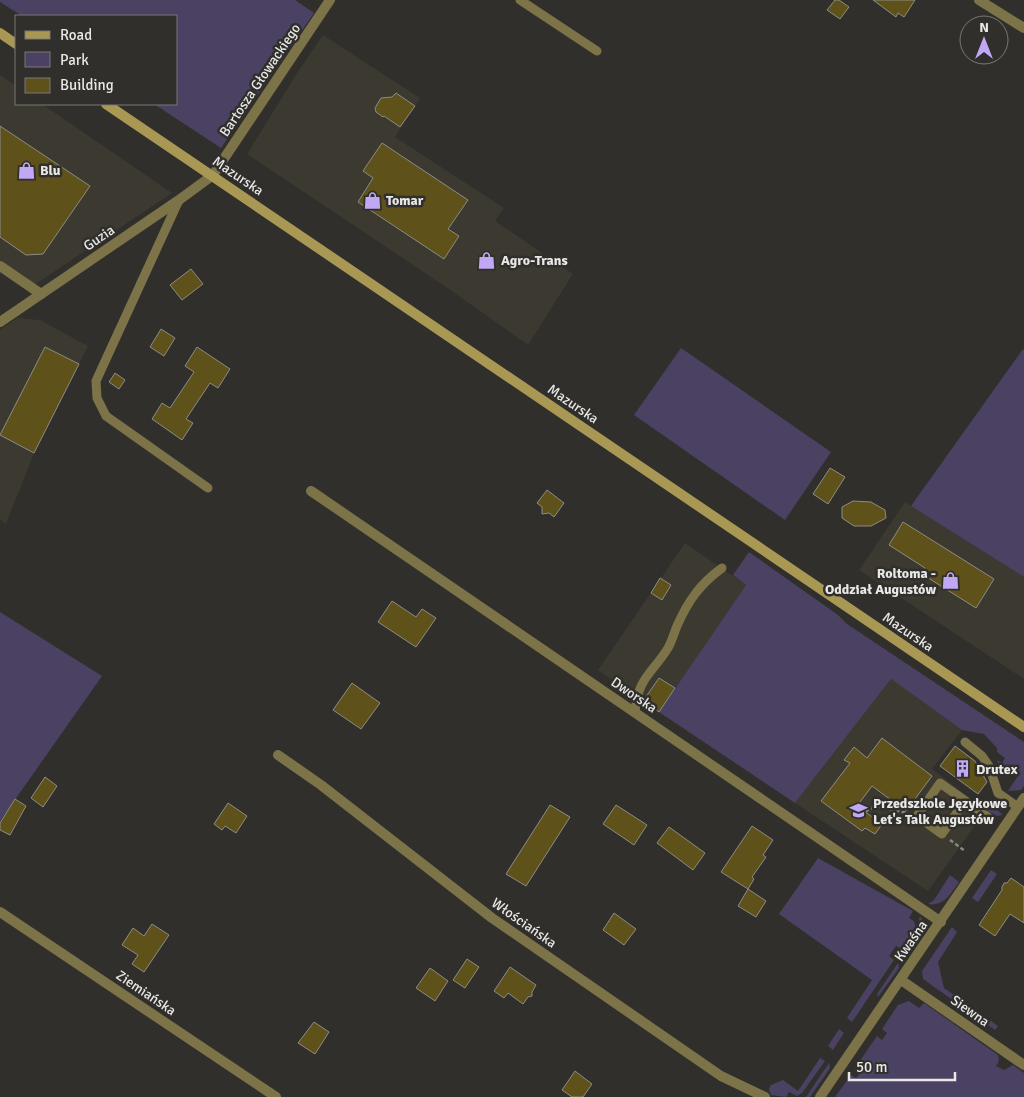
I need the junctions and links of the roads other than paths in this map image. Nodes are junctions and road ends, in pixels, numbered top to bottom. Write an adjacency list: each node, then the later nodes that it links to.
1 (330, 0): 9 (street, Bartosza Głowackiego)
2 (520, 0): 7 (lane)
3 (979, 0): 4 (street)
4 (1024, 28)
5 (0, 33): 6 (main road)
6 (15, 43)
7 (597, 51)
8 (108, 105): 9 (main road, Mazurska)
9 (213, 175): 10 (street, Guzia); 18 (main road, Mazurska)
10 (179, 200): 12 (street, Guzia); 14 (lane)
11 (0, 266): 12 (street)
12 (41, 294): 13 (street, Guzia)
13 (0, 322)
14 (208, 488)
15 (311, 491): 17 (street, Dworska)
16 (722, 568): 17 (lane)
17 (635, 712): 25 (street, Dworska)
18 (1024, 727)
19 (965, 742): 22 (lane)
20 (278, 755): 29 (street, Włościańska)
21 (965, 801): 21 (lane); 23 (lane)
22 (1021, 803): 25 (street, Kwaśna)
23 (988, 817)
24 (0, 912): 28 (street, Ziemiańska)
25 (941, 922): 26 (street, Kwaśna)
26 (901, 980): 27 (street, Siewna); 30 (street, Kwaśna)
27 (1024, 1065)
28 (276, 1097)
29 (765, 1097)
30 (820, 1097)

